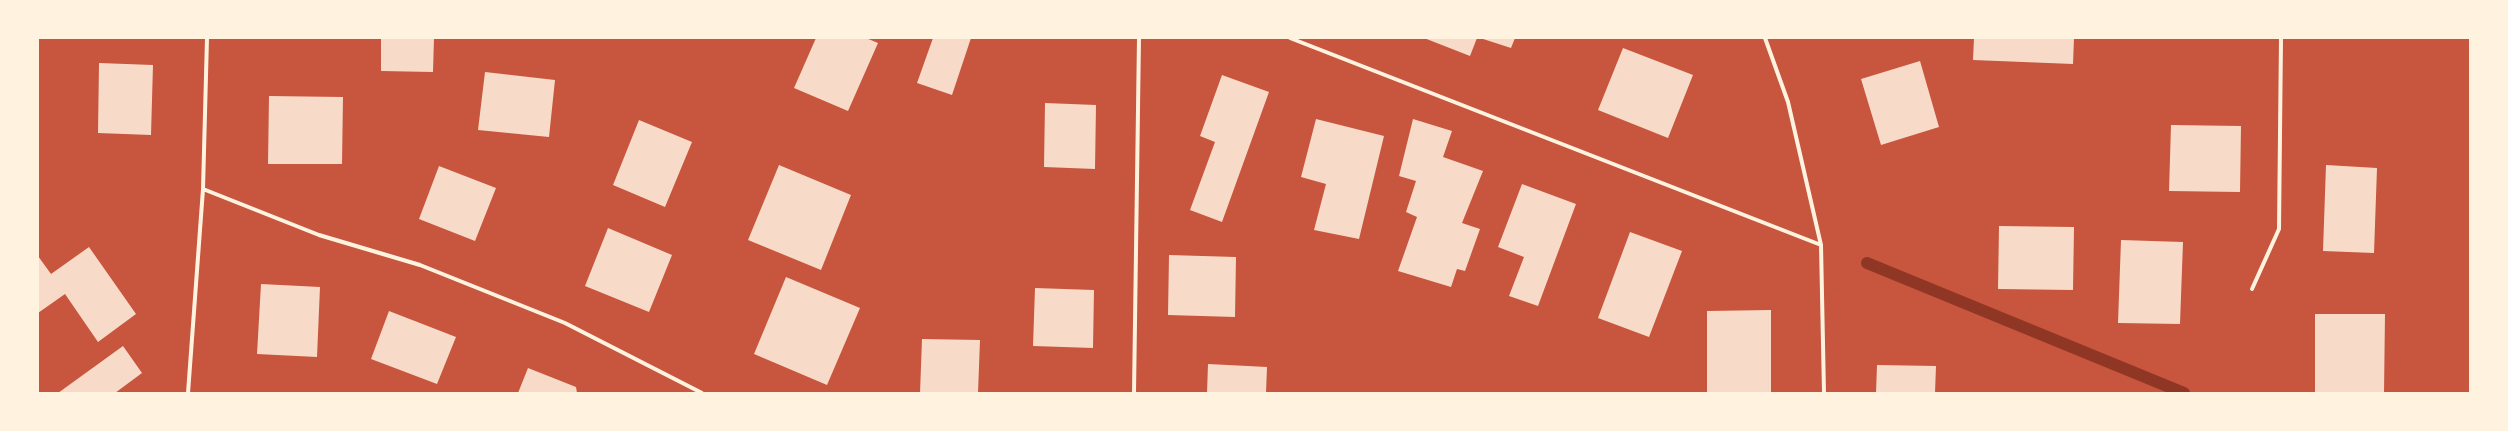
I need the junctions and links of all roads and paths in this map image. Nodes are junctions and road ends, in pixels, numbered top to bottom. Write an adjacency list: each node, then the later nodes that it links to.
1 (206, 38): 6 (street)
2 (1138, 38): 11 (street)
3 (1290, 38): 7 (street)
4 (1765, 38): 7 (street)
5 (2281, 38): 8 (street)
6 (203, 188): 9 (street); 10 (street)
7 (1821, 245): 12 (street)
8 (2252, 289)
9 (188, 393)
10 (702, 393)
11 (1134, 393)
12 (1824, 393)

